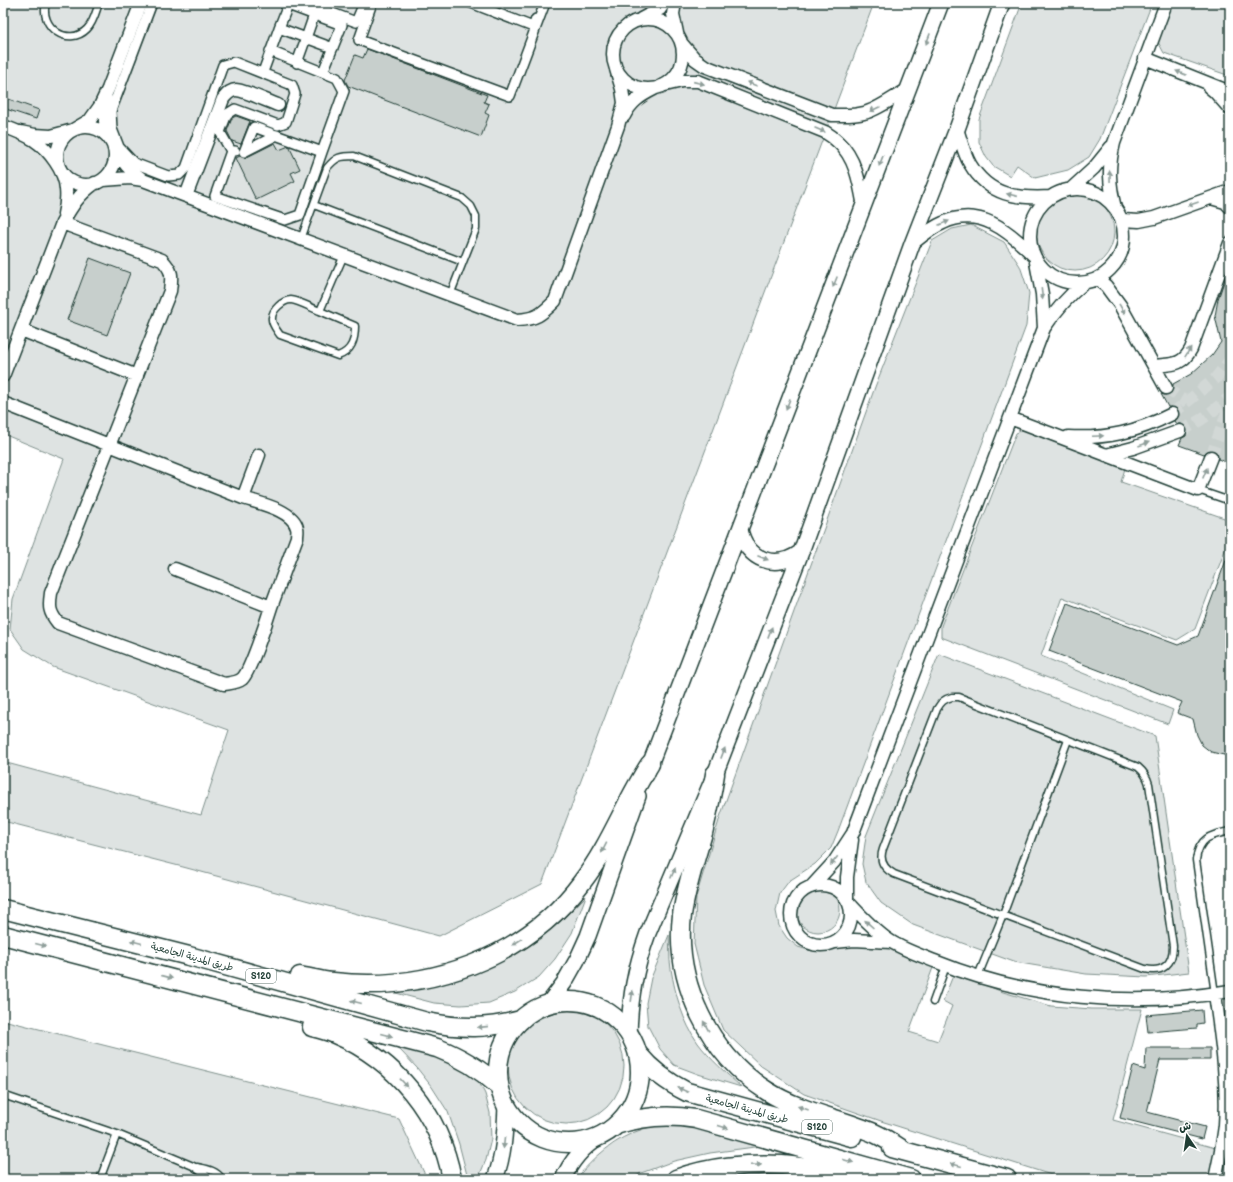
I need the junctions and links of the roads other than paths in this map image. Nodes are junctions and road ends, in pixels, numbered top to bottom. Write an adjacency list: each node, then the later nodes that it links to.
1 (46, 3): 2 (lane)
2 (99, 3)
3 (141, 3): 30 (street)
4 (152, 3): 26 (street)
5 (306, 3): 6 (street)
6 (364, 3)
7 (372, 3): 10 (street)
8 (471, 3): 9 (street)
9 (542, 3)
10 (545, 3)
11 (664, 3): 17 (street)
12 (675, 3): 20 (street)
13 (942, 3): 31 (street, one-way to 31)
14 (1002, 3): 37 (street)
15 (1166, 3): 23 (street)
16 (314, 15): 18 (street); 19 (street); 21 (street)
17 (636, 21): 20 (street); 25 (street)
18 (279, 28): 19 (street); 22 (street)
19 (306, 38): 21 (street); 24 (street)
20 (680, 39): 29 (street); 31 (street, one-way to 20)
21 (333, 48): 27 (street)
22 (270, 52): 24 (street); 26 (street)
23 (1145, 58): 28 (street, one-way to 23); 42 (street)
24 (297, 63): 27 (street)
25 (616, 69): 29 (street); 36 (street)
26 (263, 72): 43 (street)
27 (323, 72): 45 (street)
28 (1199, 80): 32 (street); 34 (street)
29 (658, 88): 36 (street); 55 (street, one-way to 55)
30 (108, 89): 38 (street); 41 (street)
31 (909, 89): 55 (street, one-way to 55)
32 (1230, 92)
33 (278, 106): 51 (street)
34 (1230, 109)
35 (3, 126): 39 (street)
36 (618, 126): 68 (street)
37 (957, 129): 52 (street, one-way to 37); 62 (street)
38 (73, 130): 39 (street); 41 (street); 46 (street)
39 (20, 132): 46 (street)
40 (277, 135): 44 (street); 44 (street); 45 (street)
41 (112, 143): 47 (street); 48 (street)
42 (1114, 143): 49 (street); 57 (street, one-way to 42)
43 (231, 151): 44 (street); 45 (street)
44 (244, 152)
45 (322, 152)
46 (60, 170): 48 (street); 59 (street)
47 (144, 180): 48 (street); 51 (street)
48 (99, 182): 59 (street)
49 (1071, 190): 52 (street); 57 (street)
50 (1230, 192): 53 (street)
51 (186, 196): 60 (street)
52 (1051, 197): 64 (street)
53 (1211, 198): 56 (street); 58 (street, one-way to 58)
54 (314, 205): 60 (lane); 65 (lane); 65 (lane)
55 (864, 207): 88 (street, one-way to 88)
56 (1230, 207)
57 (1115, 208): 58 (street)
58 (1122, 220): 66 (street)
59 (62, 223): 71 (street); 74 (street)
60 (301, 239): 63 (street)
61 (1230, 243): 72 (street, one-way to 61)
62 (912, 244): 64 (street, one-way to 64); 89 (street)
63 (344, 256): 68 (street); 69 (lane)
64 (1035, 258): 67 (street); 70 (street, one-way to 70)
65 (463, 262): 68 (lane)
66 (1097, 279): 67 (street); 72 (street, one-way to 72)
67 (1084, 283): 70 (street)
68 (450, 295)
69 (320, 311): 69 (lane)
70 (1044, 328): 78 (street)
71 (21, 330): 73 (street); 74 (street)
72 (1154, 366): 75 (street)
73 (3, 376)
74 (137, 376): 81 (street)
75 (1166, 388)
76 (3, 403): 81 (street)
77 (1172, 414): 80 (street, one-way to 77)
78 (1010, 418): 80 (street); 96 (street)
79 (1180, 431): 83 (street, one-way to 79)
80 (1059, 436): 83 (street)
81 (111, 445): 86 (street); 91 (street)
82 (259, 455): 86 (street)
83 (1106, 455): 85 (street)
84 (1211, 457): 85 (street, one-way to 84)
85 (1198, 490): 87 (lane)
86 (243, 498): 91 (street)
87 (1230, 501)
88 (740, 530): 89 (street, one-way to 89); 93 (street)
89 (801, 552): 94 (street, one-way to 89)
90 (175, 569): 91 (street)
91 (271, 607)
92 (1068, 740): 100 (lane); 100 (lane); 100 (lane)
93 (650, 764): 104 (main road, one-way to 104); 111 (street)
94 (715, 774): 113 (street, one-way to 94); 121 (main road, one-way to 94)
95 (1230, 831): 109 (lane)
96 (853, 833): 97 (street, one-way to 97); 98 (street)
97 (811, 887): 98 (street); 102 (street)
98 (848, 901): 102 (street); 103 (street, one-way to 98)
99 (3, 909): 104 (main road, طريق المدينة الجامعية / S120, one-way to 99)
100 (1003, 915): 106 (lane)
101 (3, 935): 107 (main road, S120, one-way to 107)
102 (835, 942): 103 (street)
103 (891, 942): 105 (street)
104 (220, 964): 112 (main road, طريق المدينة الجامعية / S120, one-way to 104)
105 (946, 966): 106 (street); 110 (lane)
106 (978, 976): 109 (street)
107 (208, 988): 115 (main road, S120, one-way to 115); 127 (main road, one-way to 127)
108 (1230, 991): 109 (street)
109 (1214, 994): 132 (street)
110 (933, 1002)
111 (548, 1004): 112 (main road); 113 (main road)
112 (521, 1020): 115 (main road)
113 (630, 1035): 114 (main road)
114 (638, 1054): 118 (main road); 121 (main road, طريق المدينة الجامعية / S120, one-way to 114)
115 (499, 1086): 117 (main road)
116 (3, 1095): 119 (lane)
117 (506, 1106): 120 (main road); 128 (street, one-way to 128)
118 (616, 1125): 120 (main road); 123 (main road, S120, one-way to 123)
119 (117, 1134): 122 (lane); 124 (lane)
120 (600, 1136): 129 (street)
121 (903, 1150): 131 (main road, طريق المدينة الجامعية / S120, one-way to 121)
122 (193, 1166): 125 (lane); 126 (lane)
123 (906, 1178): 130 (main road, one-way to 123)
124 (100, 1179)
125 (212, 1179)
126 (222, 1179)
127 (452, 1179)
128 (495, 1179)
129 (563, 1179)
130 (676, 1179)
131 (1007, 1179)
132 (1215, 1179)

